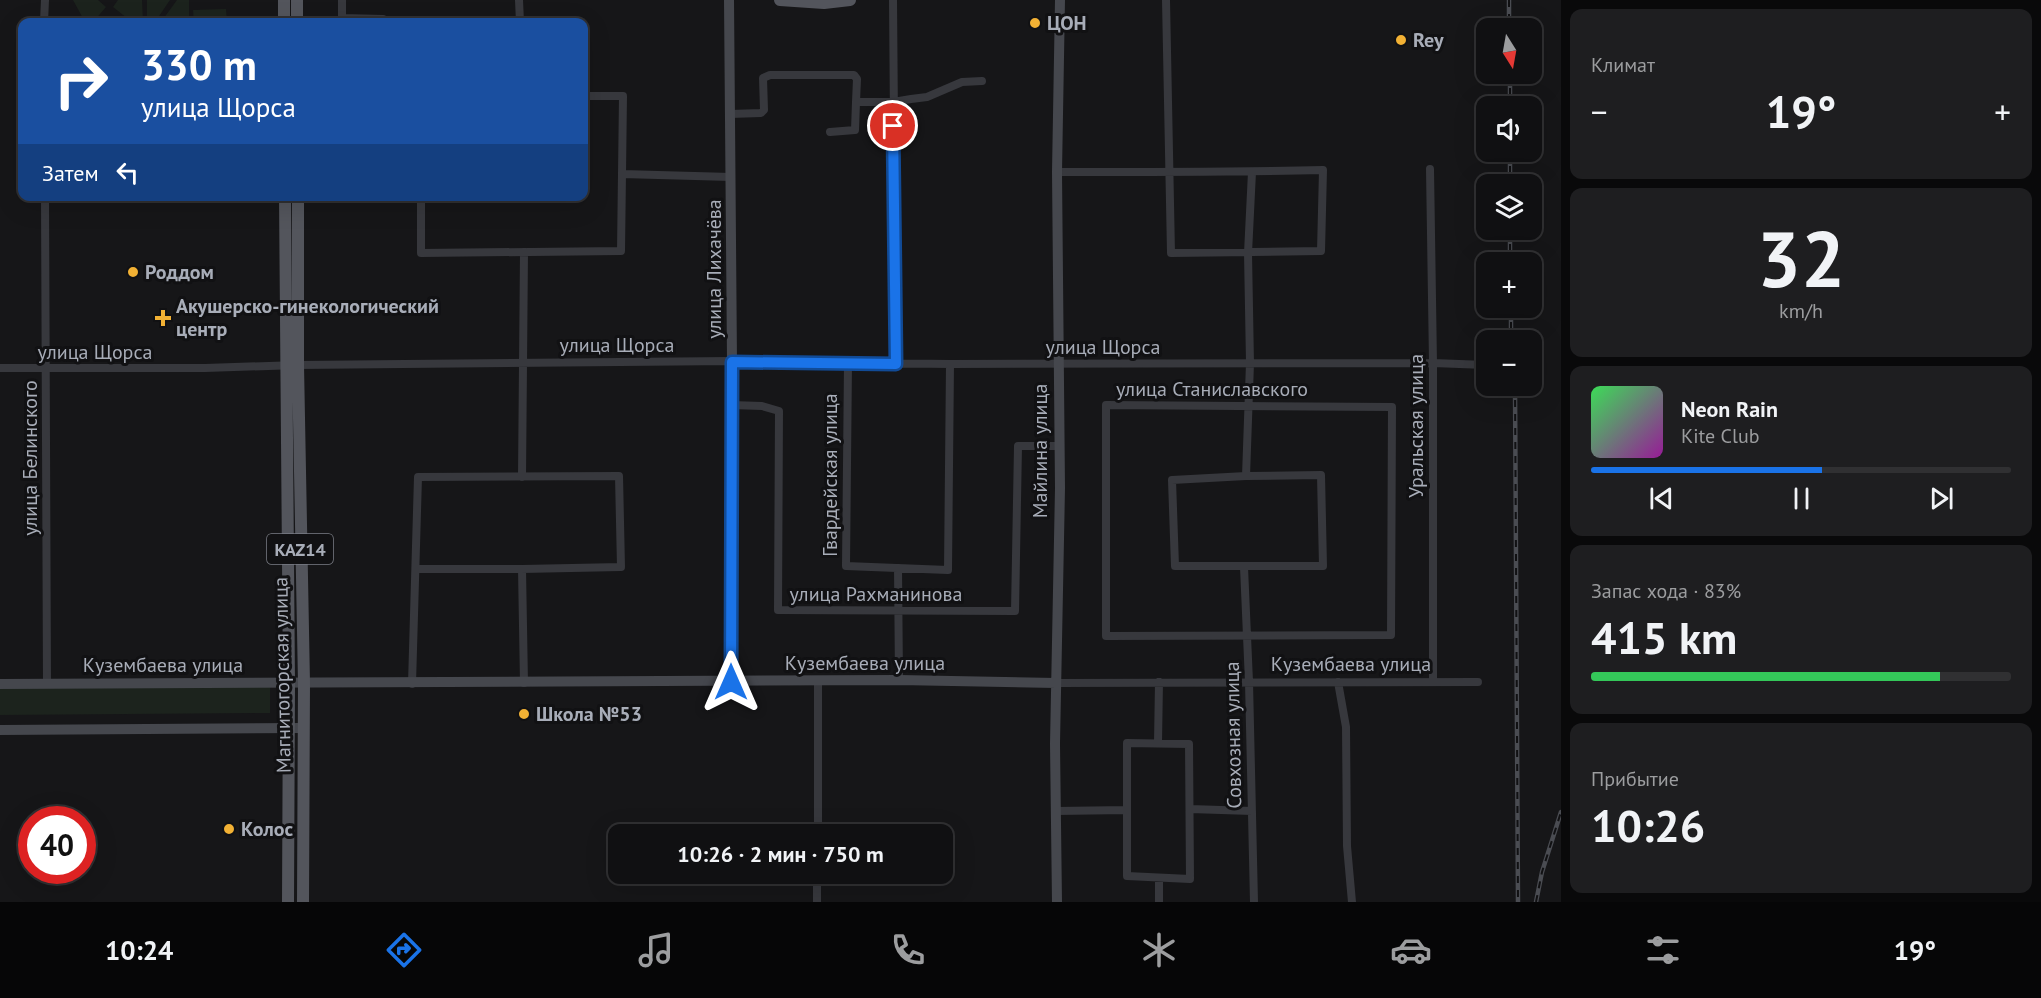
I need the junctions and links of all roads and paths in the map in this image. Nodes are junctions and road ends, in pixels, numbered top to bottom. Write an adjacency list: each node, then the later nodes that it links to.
1 (45, 0): 12 (street)
2 (284, 0): 13 (main road)
3 (297, 0): 14 (main road)
4 (342, 0): 15 (street)
5 (519, 0): 16 (street)
6 (729, 0): 21 (street, улица Лихачёва)
7 (780, 0): 8 (main road)
8 (850, 0)
9 (893, 0): 20 (street)
10 (1060, 0): 24 (street, Майлина улица)
11 (1166, 0): 25 (street)
12 (45, 18)
13 (284, 18)
14 (297, 18)
15 (342, 18)
16 (520, 18)
17 (982, 81): 20 (street)
18 (588, 96): 27 (street)
19 (856, 102): 20 (street); 21 (street); 22 (street)
20 (893, 102): 40 (street)
21 (730, 114): 28 (street, улица Лихачёва)
22 (830, 132)
23 (1430, 169): 39 (street, Уральская улица)
24 (1057, 172): 25 (street); 42 (street, Майлина улица)
25 (1170, 172): 26 (street); 34 (street)
26 (1252, 172): 34 (street); 34 (street)
27 (622, 174): 28 (street); 33 (street)
28 (731, 177): 36 (street, улица Лихачёва)
29 (45, 201): 46 (street, улица Белинского)
30 (285, 201): 43 (main road, Магнитогорская улица / KAZ14)
31 (298, 201): 43 (main road, Магнитогорская улица / KAZ14)
32 (420, 201): 33 (street)
33 (524, 252): 35 (street)
34 (1248, 253): 38 (street)
35 (522, 362): 36 (street, улица Щорса); 43 (street, улица Щорса); 51 (street)
36 (732, 362): 37 (street, улица Щорса); 47 (street, улица Лихачёва)
37 (848, 363): 40 (street, улица Щорса); 54 (street, Гвардейская улица)
38 (1250, 363): 39 (street, улица Щорса); 42 (street, улица Щорса); 48 (street)
39 (1433, 363): 44 (street, улица Щорса); 64 (street, Уральская улица)
40 (896, 364): 41 (street, улица Щорса)
41 (950, 364): 42 (street, улица Щорса); 54 (street, Гвардейская улица)
42 (1057, 364): 49 (street, Майлина улица)
43 (292, 365): 46 (street, улица Щорса); 66 (main road, Магнитогорская улица / KAZ14); 67 (main road, Магнитогорская улица / KAZ14)
44 (1476, 365)
45 (0, 368): 46 (street, улица Щорса)
46 (46, 368): 71 (street, улица Белинского)
47 (731, 405): 56 (street, улица Рахманинова); 60 (street, улица Лихачёва)
48 (1248, 406): 50 (street); 57 (street, улица Станиславского); 57 (street, улица Станиславского)
49 (1059, 446): 56 (street, улица Рахманинова); 69 (street, Майлина улица)
50 (1246, 476): 52 (street); 52 (street)
51 (522, 477): 53 (street); 55 (street)
52 (1244, 567): 57 (street, Совхозная улица)
53 (416, 568): 55 (street); 72 (street)
54 (898, 568): 56 (street)
55 (522, 569): 68 (street)
56 (898, 611): 58 (street)
57 (1247, 636): 62 (street, Совхозная улица)
58 (899, 680): 59 (street, Кузембаева улица); 69 (street, Кузембаева улица)
59 (819, 681): 60 (street, Кузембаева улица); 81 (street)
60 (731, 682): 68 (street, Кузембаева улица)
61 (1159, 682): 62 (street, Кузембаева улица); 69 (street, Кузембаева улица); 76 (street)
62 (1249, 682): 63 (street, Кузембаева улица); 80 (street, Совхозная улица)
63 (1338, 682): 64 (street, Кузембаева улица); 90 (street)
64 (1433, 682): 65 (street, Кузембаева улица)
65 (1478, 682)
66 (289, 683): 67 (street, Кузембаева улица); 71 (street, Кузембаева улица); 73 (main road, Магнитогорская улица / KAZ14)
67 (304, 683): 72 (street, Кузембаева улица); 74 (main road, Магнитогорская улица / KAZ14)
68 (524, 683): 72 (street, Кузембаева улица)
69 (1056, 683): 79 (street, Майлина улица)
70 (0, 684): 71 (street, Кузембаева улица)
71 (47, 684)
72 (412, 684)
73 (288, 728): 74 (street); 75 (street); 84 (main road, Магнитогорская улица / KAZ14)
74 (303, 728): 85 (main road, Магнитогорская улица / KAZ14)
75 (0, 730)
76 (1158, 743): 77 (street); 78 (street)
77 (1190, 809): 80 (street); 82 (street)
78 (1127, 810): 79 (street); 82 (street)
79 (1056, 811): 87 (street, Майлина улица)
80 (1252, 812): 89 (street, Совхозная улица)
81 (818, 824)
82 (1158, 879): 88 (street)
83 (817, 884): 86 (street)
84 (288, 902)
85 (303, 902)
86 (817, 902)
87 (1057, 902)
88 (1159, 902)
89 (1254, 902)
90 (1352, 902)

